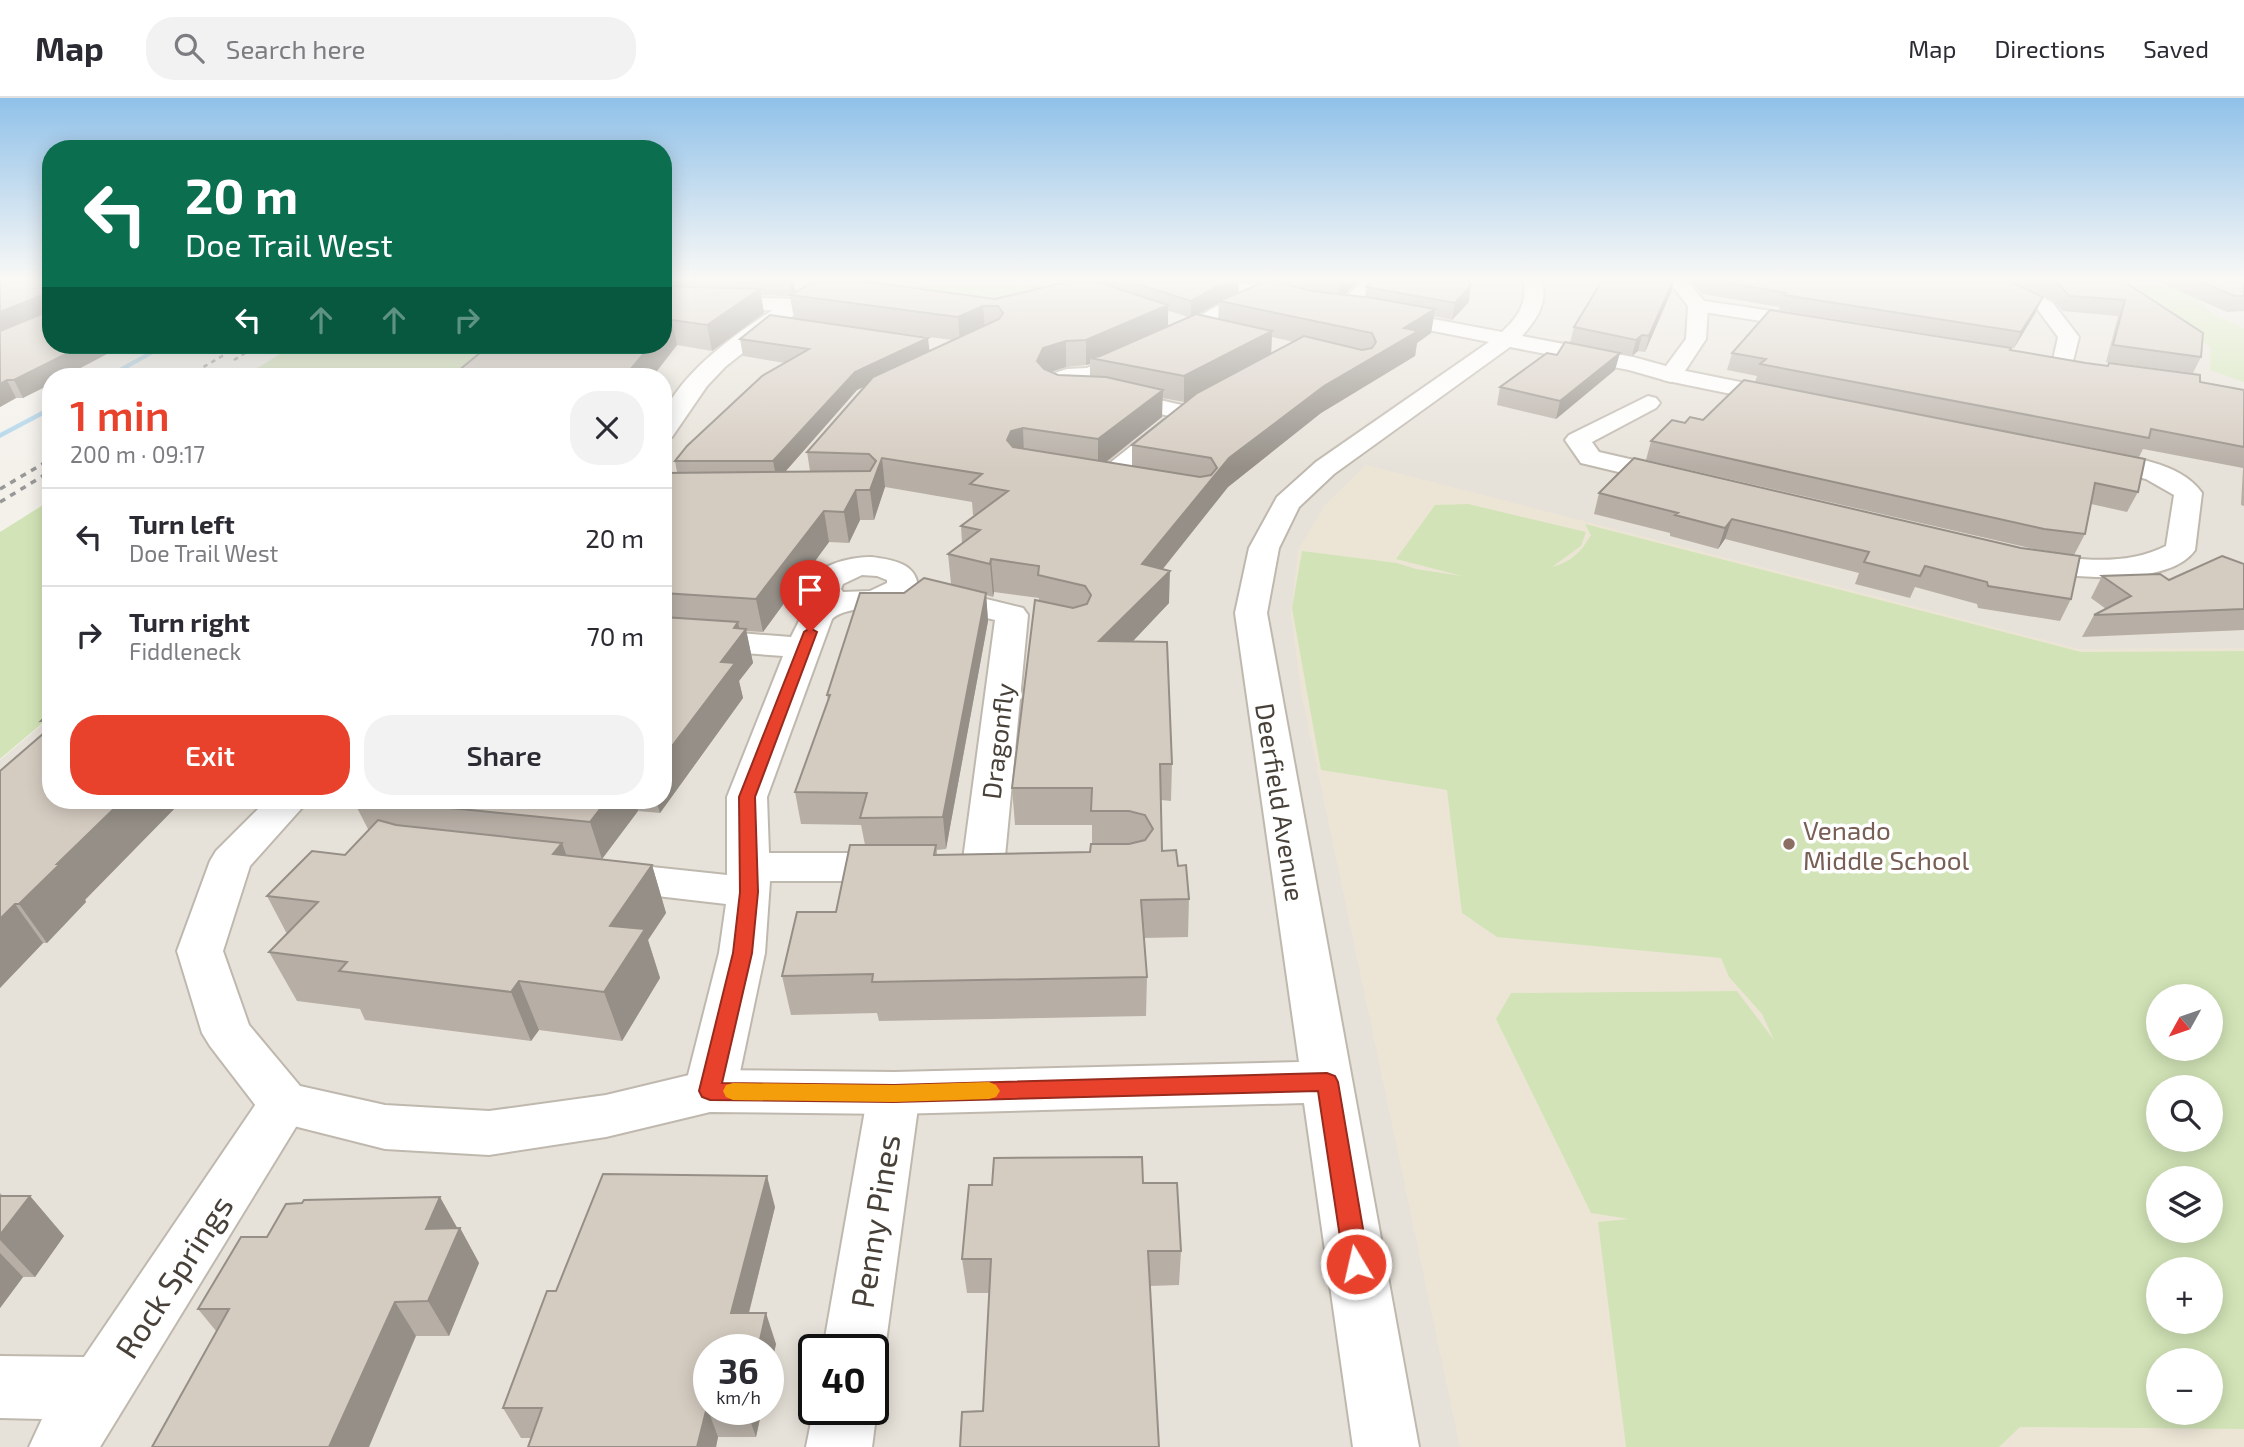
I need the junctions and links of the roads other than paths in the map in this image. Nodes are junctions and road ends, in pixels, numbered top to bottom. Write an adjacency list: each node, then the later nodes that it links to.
1 (747, 342): 16 (street)
2 (1168, 342): 15 (street)
3 (1488, 342): 7 (street)
4 (1502, 342): 7 (street, Deerfield Avenue)
5 (1694, 342): 11 (street)
6 (2068, 342): 9 (street)
7 (1500, 344): 11 (street); 28 (street, Deerfield Avenue)
8 (2036, 360): 9 (street)
9 (2063, 365): 10 (street)
10 (2088, 369)
11 (1671, 375): 13 (street)
12 (1211, 400): 15 (street)
13 (1806, 402)
14 (1648, 403): 20 (street)
15 (1187, 413): 19 (street)
16 (672, 420)
17 (2064, 452): 22 (street)
18 (1078, 475): 19 (street)
19 (1105, 480): 21 (street)
20 (1699, 483)
21 (1145, 487)
22 (1998, 554)
23 (672, 638): 24 (street)
24 (803, 648): 27 (street); 27 (street, Dragonfly)
25 (280, 809): 31 (street)
26 (569, 873): 27 (street, Dragonfly)
27 (749, 880): 29 (street)
28 (1327, 1082): 30 (street); 38 (street, Deerfield Avenue)
29 (710, 1091): 30 (street); 31 (street)
30 (894, 1093): 32 (street, Penny Pines)
31 (284, 1104): 34 (street, Rock Springs)
32 (856, 1334)
33 (0, 1387): 34 (street)
34 (101, 1389): 36 (street, Rock Springs)
35 (842, 1425): 37 (street)
36 (62, 1447)
37 (839, 1447)
38 (1386, 1447)

